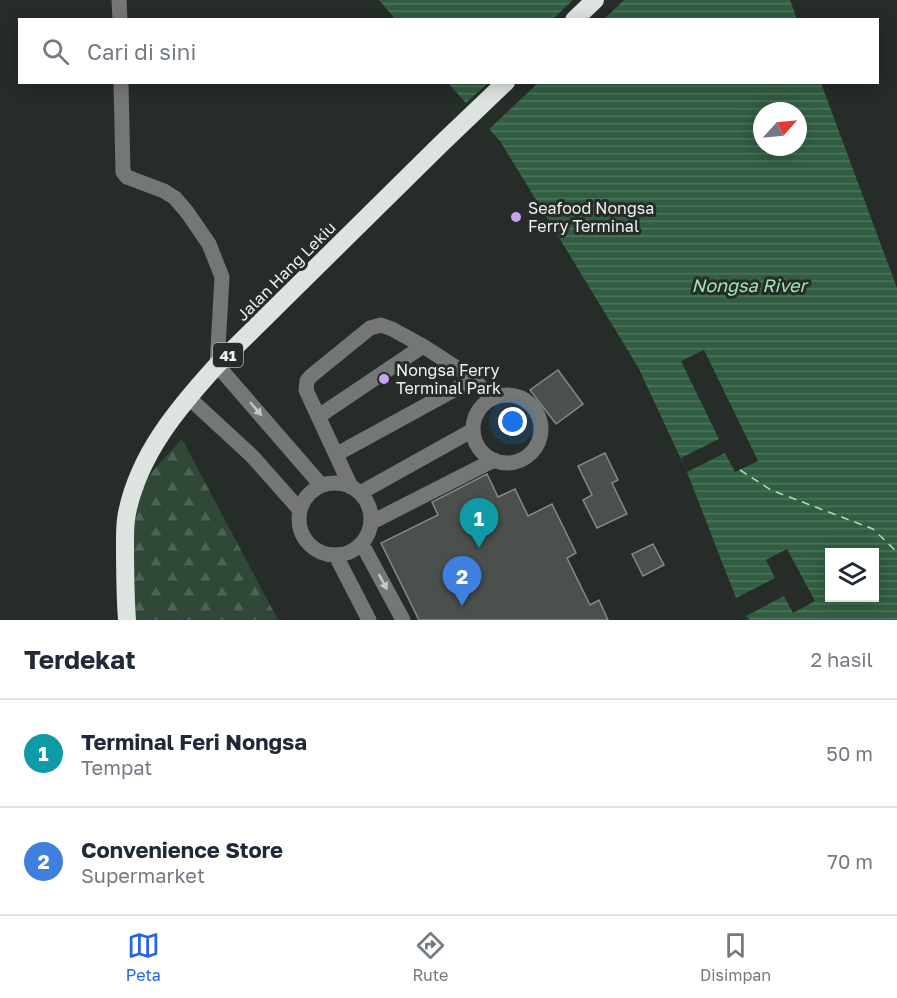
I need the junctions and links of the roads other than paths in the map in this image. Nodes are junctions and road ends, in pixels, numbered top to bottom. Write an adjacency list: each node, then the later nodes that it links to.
1 (119, 0): 3 (lane)
2 (595, 0): 4 (highway)
3 (120, 18)
4 (576, 18)
5 (121, 84): 8 (lane)
6 (504, 84): 8 (highway, Jalan Hang Lekiu / 41)
7 (423, 346): 9 (lane); 12 (lane); 12 (lane)
8 (217, 365): 10 (highway, Jalan Hang Lekiu / 41); 16 (lane, one-way to 16)
9 (474, 379): 11 (lane); 14 (lane)
10 (188, 397): 18 (lane); 22 (highway, Jalan Hang Lekiu / 41)
11 (490, 399): 13 (lane); 15 (lane)
12 (319, 416): 14 (lane)
13 (473, 430): 15 (lane); 17 (lane)
14 (338, 454): 17 (lane)
15 (494, 460): 19 (lane)
16 (321, 485): 17 (lane); 18 (lane)
17 (356, 490): 19 (lane)
18 (299, 509): 21 (lane)
19 (372, 522): 20 (lane)
20 (363, 544): 21 (lane); 24 (lane, one-way to 24)
21 (336, 556): 23 (lane)
22 (127, 620)
23 (369, 620)
24 (403, 620)

